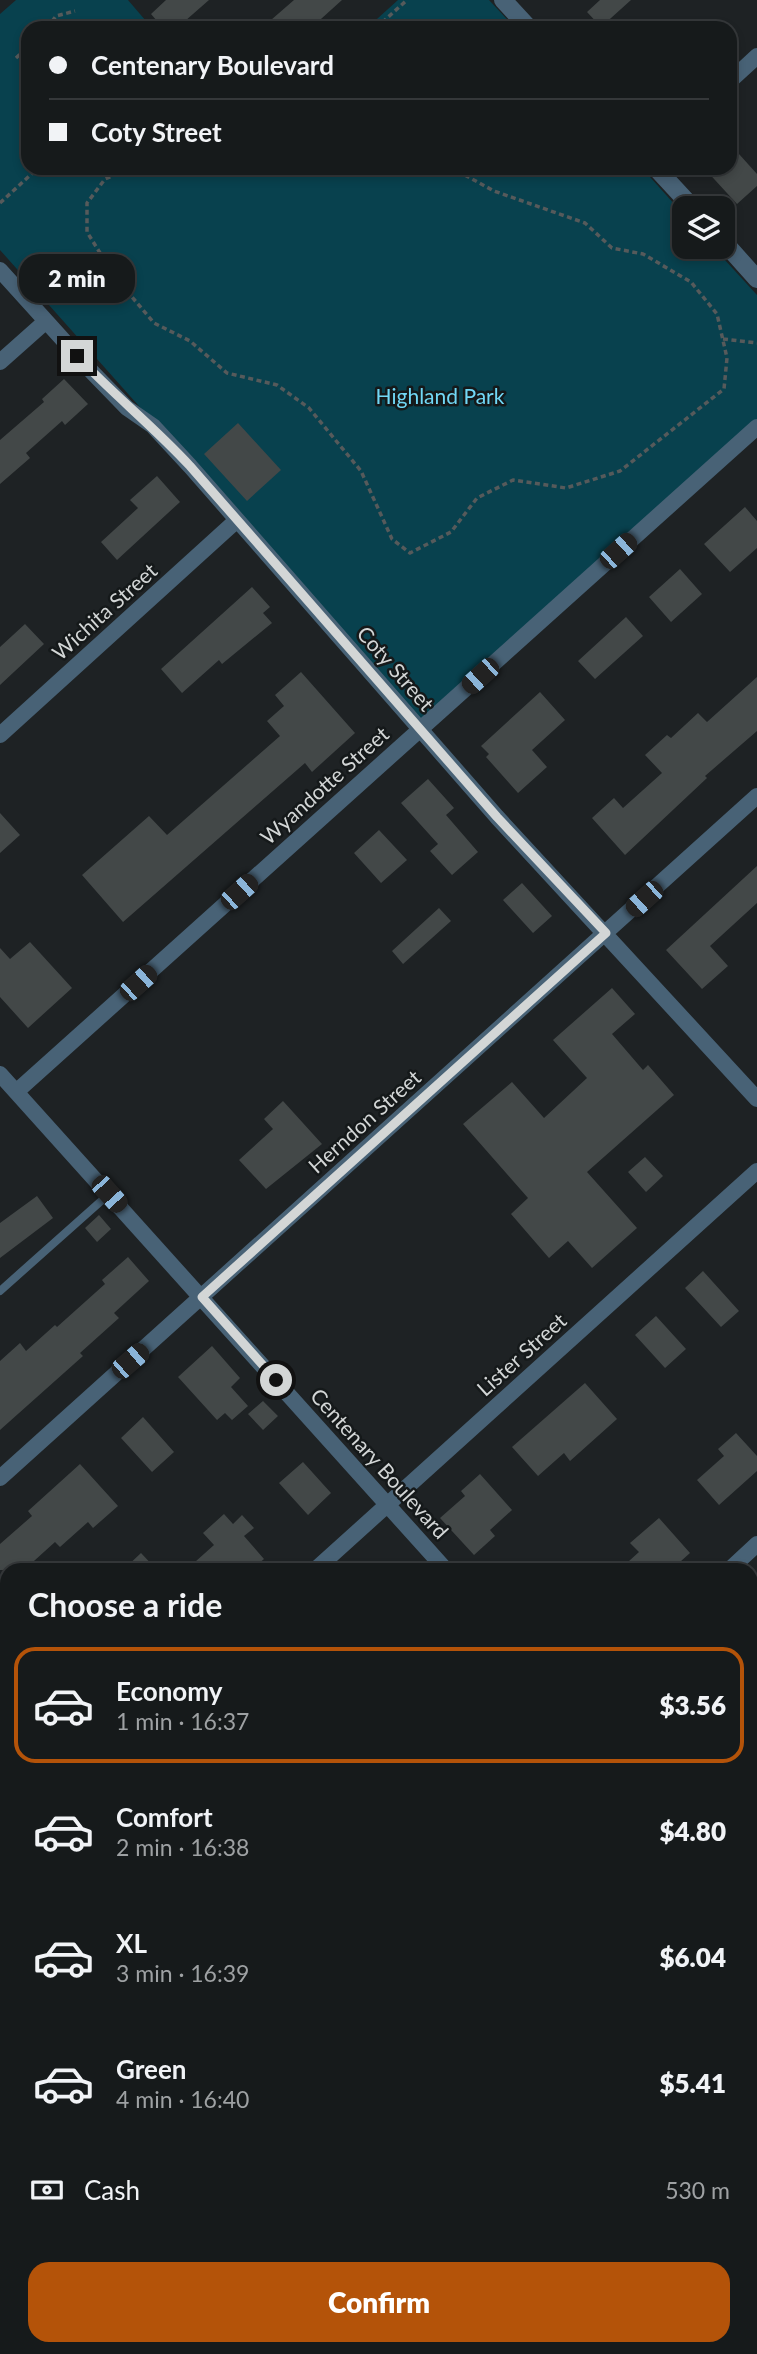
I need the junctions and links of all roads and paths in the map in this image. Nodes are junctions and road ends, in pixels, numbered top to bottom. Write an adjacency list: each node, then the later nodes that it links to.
1 (407, 0): 5 (path)
2 (503, 0): 6 (street)
3 (75, 11): 4 (path)
4 (53, 21)
5 (384, 21)
6 (522, 21)
7 (21, 53): 9 (path)
8 (757, 56): 10 (street)
9 (16, 58)
10 (737, 75)
11 (30, 175): 16 (path)
12 (112, 175): 21 (path)
13 (465, 175): 21 (path)
14 (662, 175): 15 (street)
15 (682, 196)
16 (0, 203)
17 (735, 254): 19 (street)
18 (0, 270): 20 (street, Coty Street)
19 (757, 279)
20 (45, 322): 23 (street); 25 (street, Coty Street)
21 (723, 339): 22 (path)
22 (757, 343)
23 (0, 362)
24 (757, 427): 26 (street, Wyandotte Street)
25 (237, 520): 26 (street, Coty Street); 27 (street, Wichita Street)
26 (420, 729): 29 (street, Coty Street); 31 (street, Wyandotte Street)
27 (0, 735)
28 (757, 796): 29 (street, Herndon Street)
29 (606, 933): 32 (street, Coty Street); 36 (street, Herndon Street)
30 (0, 1074): 31 (street, Centenary Boulevard)
31 (16, 1092): 34 (street, Centenary Boulevard)
32 (757, 1099)
33 (757, 1171): 38 (street, Lister Street)
34 (109, 1194): 35 (lane); 36 (street, Centenary Boulevard)
35 (0, 1291)
36 (202, 1297): 37 (street, Herndon Street); 38 (street, Centenary Boulevard)
37 (0, 1478)
38 (387, 1504): 40 (street, Lister Street); 41 (street, Centenary Boulevard)
39 (757, 1544): 42 (street)
40 (322, 1563)
41 (440, 1563)
42 (737, 1563)

